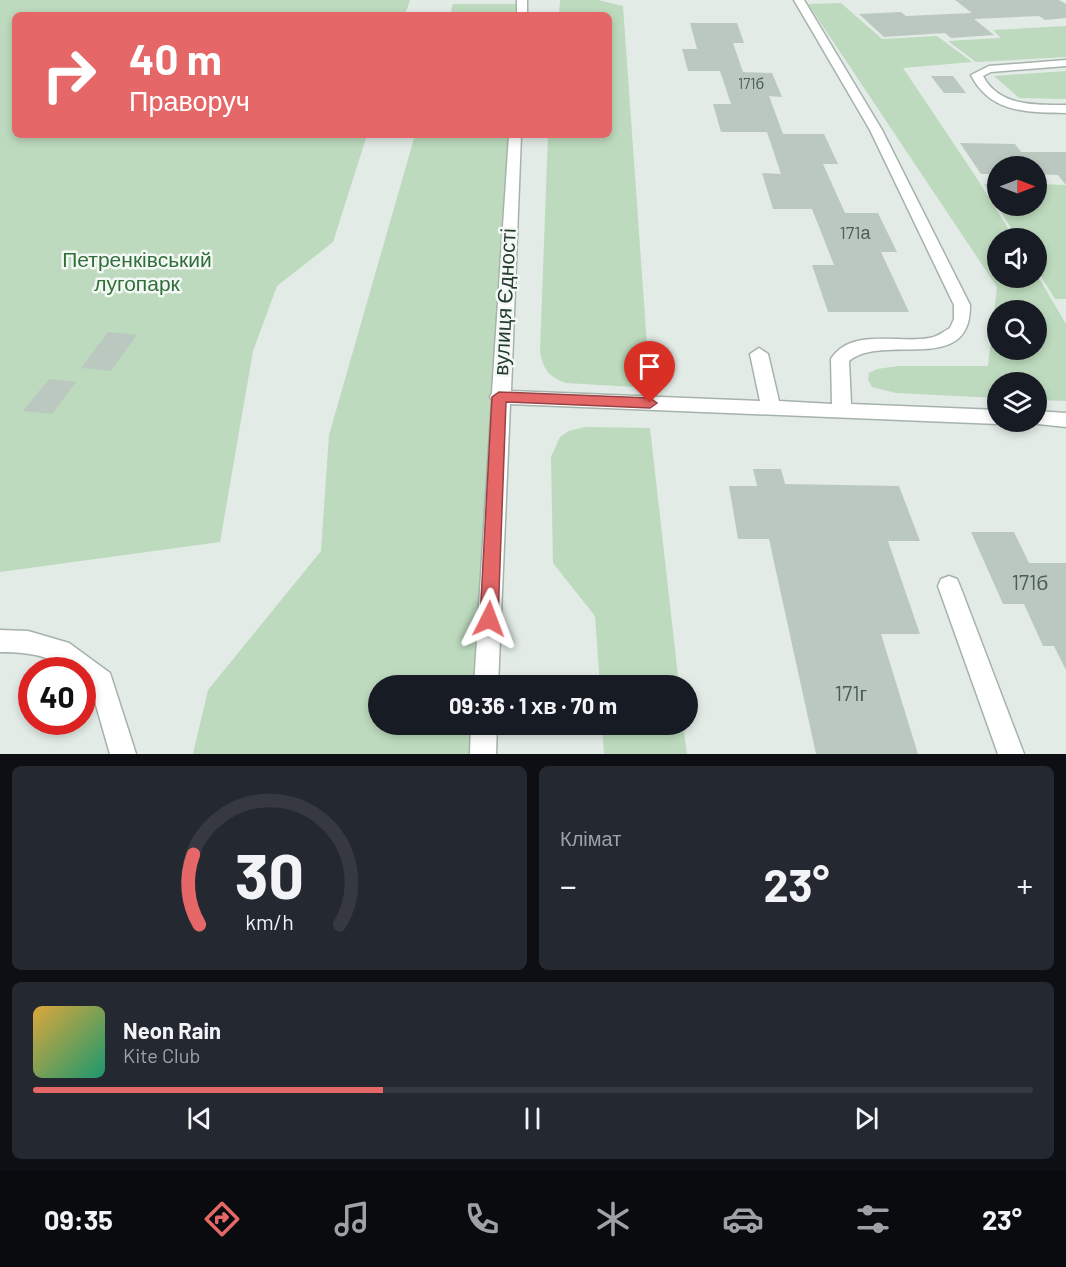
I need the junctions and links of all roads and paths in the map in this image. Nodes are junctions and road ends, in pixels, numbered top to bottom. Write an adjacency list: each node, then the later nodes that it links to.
1 (799, 0): 8 (street)
2 (1066, 63): 3 (street)
3 (1066, 109)
4 (514, 138): 6 (street, вулиця Єдності)
5 (759, 354): 7 (street)
6 (499, 397): 7 (street); 14 (street, вулиця Єдності)
7 (771, 408): 8 (street)
8 (842, 411): 9 (street)
9 (987, 417)
10 (1047, 419): 11 (street)
11 (1066, 420)
12 (949, 586): 18 (street)
13 (0, 641): 16 (street)
14 (486, 675)
15 (484, 735): 17 (street)
16 (123, 754)
17 (483, 754)
18 (1011, 754)

